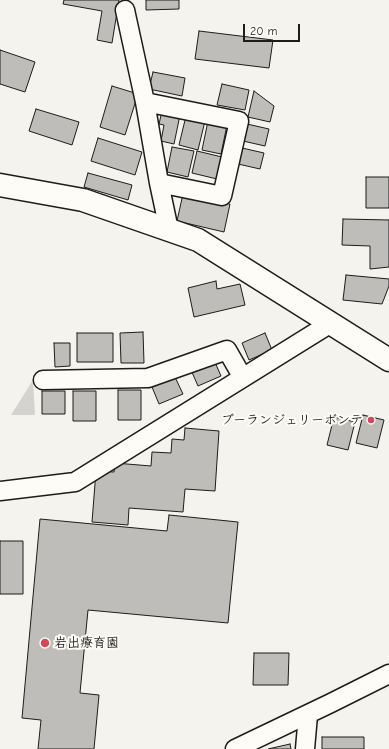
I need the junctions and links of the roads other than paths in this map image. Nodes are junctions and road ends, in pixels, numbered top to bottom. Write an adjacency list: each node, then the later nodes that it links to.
1 (125, 10): 2 (street)
2 (145, 102): 3 (street); 3 (street)
3 (159, 183): 5 (street)
4 (0, 185): 5 (street)
5 (169, 230): 6 (street)
6 (331, 324): 7 (street); 8 (street)
7 (389, 360)
8 (243, 378): 9 (street); 10 (street)
9 (43, 380)
10 (0, 491)
11 (389, 674): 12 (street)
12 (308, 715): 13 (street); 14 (street)
13 (235, 749)
14 (304, 749)

